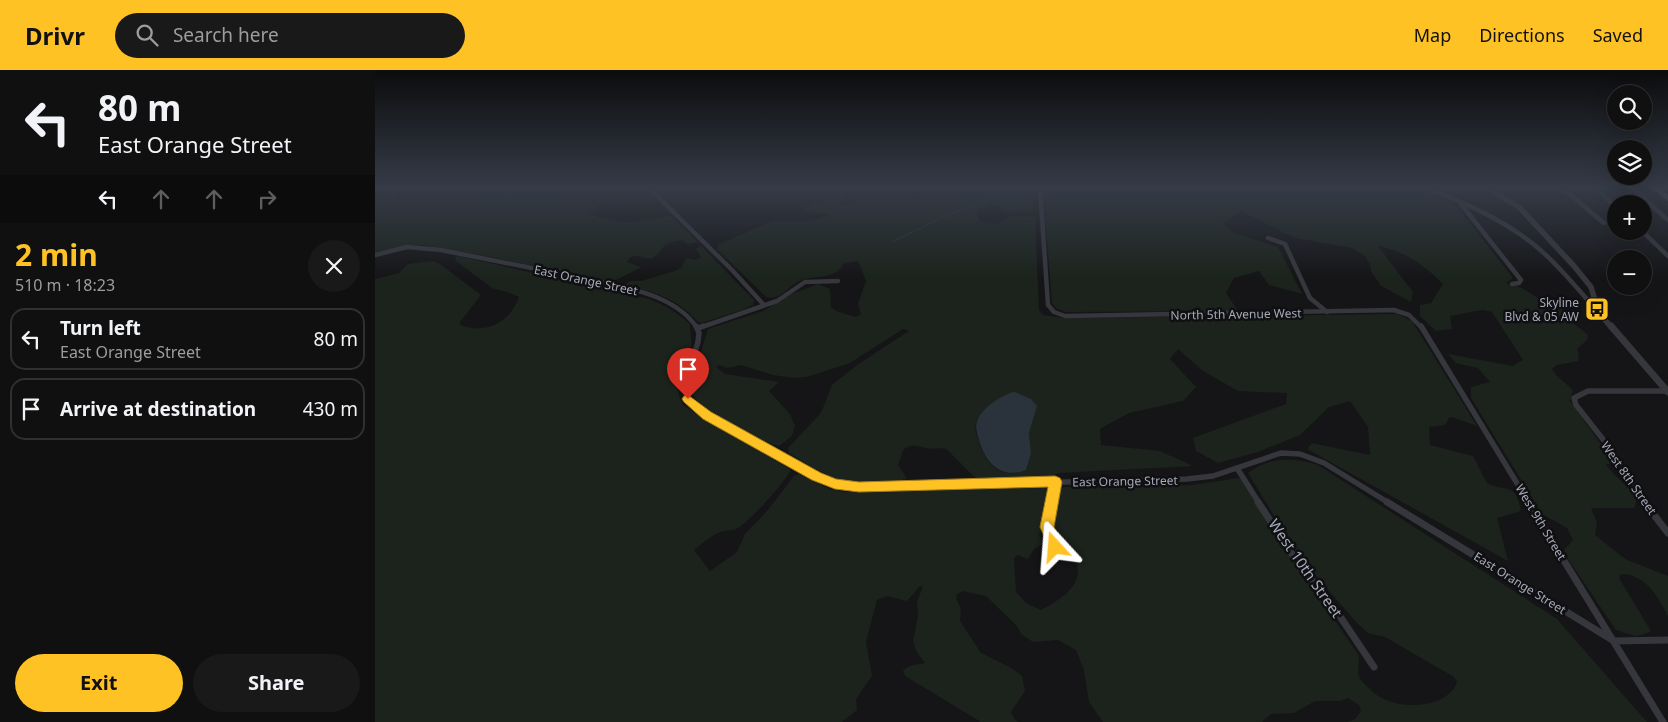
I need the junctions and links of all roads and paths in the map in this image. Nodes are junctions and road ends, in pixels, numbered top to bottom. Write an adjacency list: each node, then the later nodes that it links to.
1 (679, 217): 14 (street)
2 (1043, 217): 15 (street, North 5th Avenue West)
3 (1471, 217): 13 (street)
4 (1490, 217): 16 (street)
5 (1529, 217): 16 (street)
6 (1597, 217): 7 (street)
7 (1604, 223)
8 (1268, 238): 15 (street)
9 (1651, 240): 11 (street)
10 (375, 255): 18 (street, East Orange Street)
11 (1668, 256)
12 (838, 281): 14 (street)
13 (1512, 284)
14 (764, 305): 18 (street)
15 (1327, 312): 17 (street, North 5th Avenue West)
16 (1599, 313): 19 (street)
17 (1419, 322): 25 (street, West 9th Street)
18 (698, 328): 21 (street, East Orange Street)
19 (1667, 392): 22 (street, West 8th Street)
20 (1237, 468): 21 (street, East Orange Street); 25 (street, East Orange Street); 26 (street, West 10th Street)
21 (1055, 482): 23 (street)
22 (1668, 533)
23 (1055, 547)
24 (1668, 640): 25 (street)
25 (1614, 641): 27 (street, West 9th Street)
26 (1374, 667)
27 (1663, 722)

